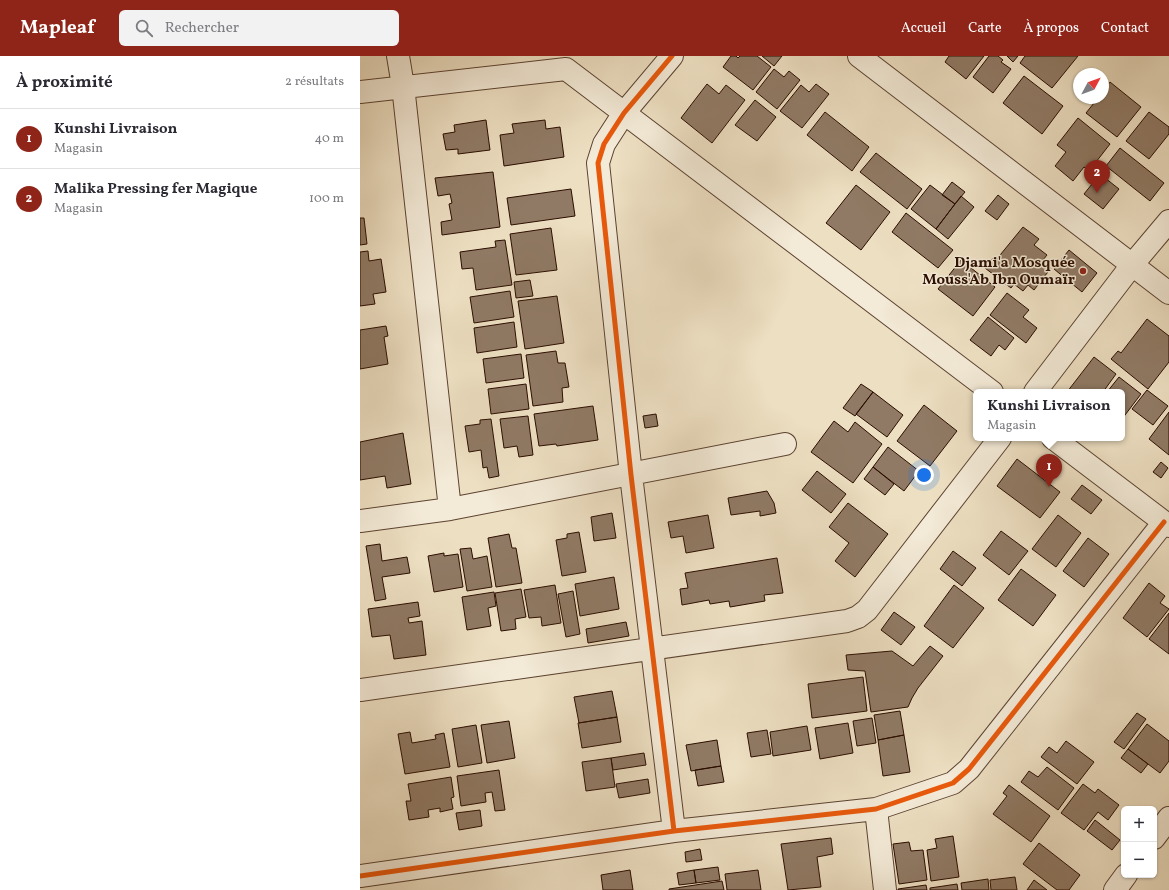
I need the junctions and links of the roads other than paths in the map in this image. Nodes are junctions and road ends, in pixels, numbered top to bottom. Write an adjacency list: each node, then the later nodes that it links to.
1 (398, 56): 4 (street)
2 (672, 56): 6 (street)
3 (859, 56): 8 (street)
4 (403, 86): 5 (street); 6 (street); 16 (street)
5 (360, 92)
6 (624, 113): 10 (street); 15 (street)
7 (1169, 221): 8 (street)
8 (1132, 265): 9 (street); 11 (street)
9 (1169, 293)
10 (988, 389)
11 (1037, 389)
12 (998, 441): 19 (street)
13 (1057, 441): 18 (street)
14 (785, 444): 15 (street)
15 (631, 475): 16 (street); 19 (street)
16 (450, 508): 17 (street)
17 (360, 521)
18 (1166, 524): 21 (street)
19 (652, 650): 20 (street); 23 (street)
20 (360, 690)
21 (876, 809): 23 (street); 27 (street)
22 (1169, 818): 24 (street)
23 (674, 832): 25 (street)
24 (1157, 834)
25 (360, 876)
26 (1124, 878): 28 (street)
27 (885, 890)
28 (1114, 890)

